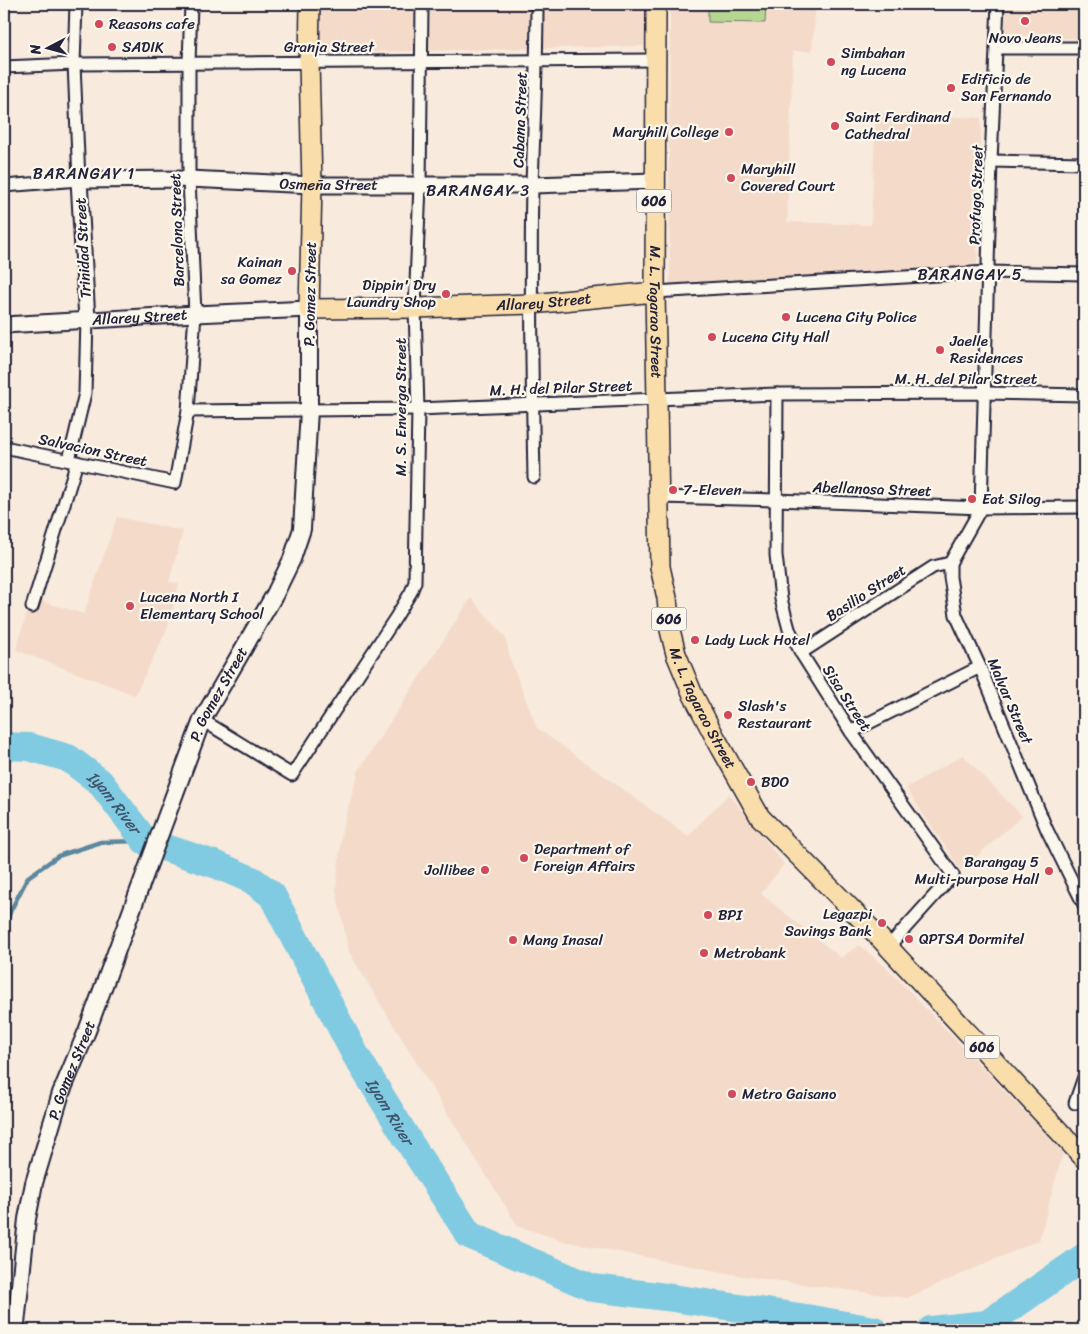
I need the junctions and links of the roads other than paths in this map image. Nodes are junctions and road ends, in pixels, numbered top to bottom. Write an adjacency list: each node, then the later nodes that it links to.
1 (76, 4): 15 (street, Trinidad Street)
2 (191, 4): 14 (street, Barcelona Street)
3 (310, 4): 12 (main road, P. Gomez Street)
4 (422, 4): 13 (street, M. S. Enverga Street)
5 (537, 4): 10 (street, Cabana Street)
6 (656, 4): 11 (main road, M. L. Tagarao Street / 606)
7 (998, 4): 8 (street, Profugo Street)
8 (996, 48): 9 (street); 17 (street, Profugo Street)
9 (1084, 48)
10 (537, 60): 11 (street, Granja Street); 13 (street, Granja Street); 24 (street, Cabana Street)
11 (655, 60): 21 (main road, M. L. Tagarao Street / 606)
12 (309, 62): 13 (street, Granja Street); 14 (street, Granja Street); 22 (main road, P. Gomez Street)
13 (421, 62): 23 (street, M. S. Enverga Street)
14 (189, 63): 15 (street, Granja Street); 19 (street, Barcelona Street)
15 (74, 64): 16 (street, Granja Street); 20 (street, Trinidad Street)
16 (4, 67)
17 (992, 161): 18 (street); 26 (street, Profugo Street)
18 (1084, 163)
19 (189, 179): 20 (street, Osmeña Street); 22 (street, Osmeña Street); 32 (street, Barcelona Street)
20 (79, 180): 25 (street, Osmeña Street); 33 (street, Trinidad Street)
21 (654, 181): 24 (street, Osmeña Street); 28 (main road, M. L. Tagarao Street / 606)
22 (312, 185): 23 (street, Osmeña Street); 31 (main road, P. Gomez Street)
23 (420, 185): 24 (street, Osmeña Street); 30 (street, M. S. Enverga Street)
24 (532, 185): 29 (street, Cabana Street)
25 (4, 186)
26 (988, 272): 27 (street, Allarey Street); 28 (street, Allarey Street); 35 (street, Profugo Street)
27 (1084, 274)
28 (655, 292): 29 (main road, Allarey Street); 38 (main road, M. L. Tagarao Street / 606)
29 (531, 304): 30 (main road, Allarey Street); 39 (street, Cabana Street)
30 (415, 308): 31 (main road, Allarey Street); 40 (street, M. S. Enverga Street)
31 (309, 309): 32 (street, Allarey Street); 41 (main road, P. Gomez Street)
32 (195, 314): 33 (street, Allarey Street); 42 (street, Barcelona Street)
33 (87, 320): 34 (street, Allarey Street); 44 (street, Trinidad Street)
34 (4, 325)
35 (985, 393): 36 (street, M. H. del Pilar Street); 37 (street, M. H. del Pilar Street); 50 (street, Profugo Street)
36 (777, 394): 38 (street, M. H. del Pilar Street); 48 (street, Sisa Street)
37 (1084, 395)
38 (657, 399): 39 (street, M. H. del Pilar Street); 47 (main road, M. L. Tagarao Street / 606)
39 (533, 404): 40 (street, M. H. del Pilar Street); 45 (street, Cabana Street)
40 (418, 409): 41 (street, M. H. del Pilar Street); 55 (street, M. S. Enverga Street)
41 (309, 410): 42 (street, M. H. del Pilar Street); 55 (main road, P. Gomez Street)
42 (188, 411): 46 (street, Barcelona Street)
43 (4, 447): 44 (street, Salvacion Street)
44 (73, 461): 46 (street, Salvacion Street); 52 (street, Trinidad Street)
45 (534, 477)
46 (176, 483)
47 (659, 497): 48 (street, Abellanosa Street); 58 (main road, M. L. Tagarao Street / 606)
48 (776, 500): 50 (street, Abellanosa Street); 53 (street, Sisa Street)
49 (1084, 507): 50 (street, Abellanosa Street)
50 (981, 508): 51 (street)
51 (950, 562): 53 (street, Basilio Street); 54 (street, Malvar Street)
52 (32, 607)
53 (801, 653): 56 (street, Sisa Street)
54 (980, 668): 56 (street); 57 (street, Malvar Street)
55 (202, 720): 62 (main road, P. Gomez Street)
56 (851, 732): 58 (street, Sisa Street)
57 (1084, 904)
58 (888, 947): 61 (main road, M. L. Tagarao Street / 606)
59 (1084, 1077): 60 (street)
60 (1075, 1103)
61 (1084, 1158)
62 (13, 1330)

